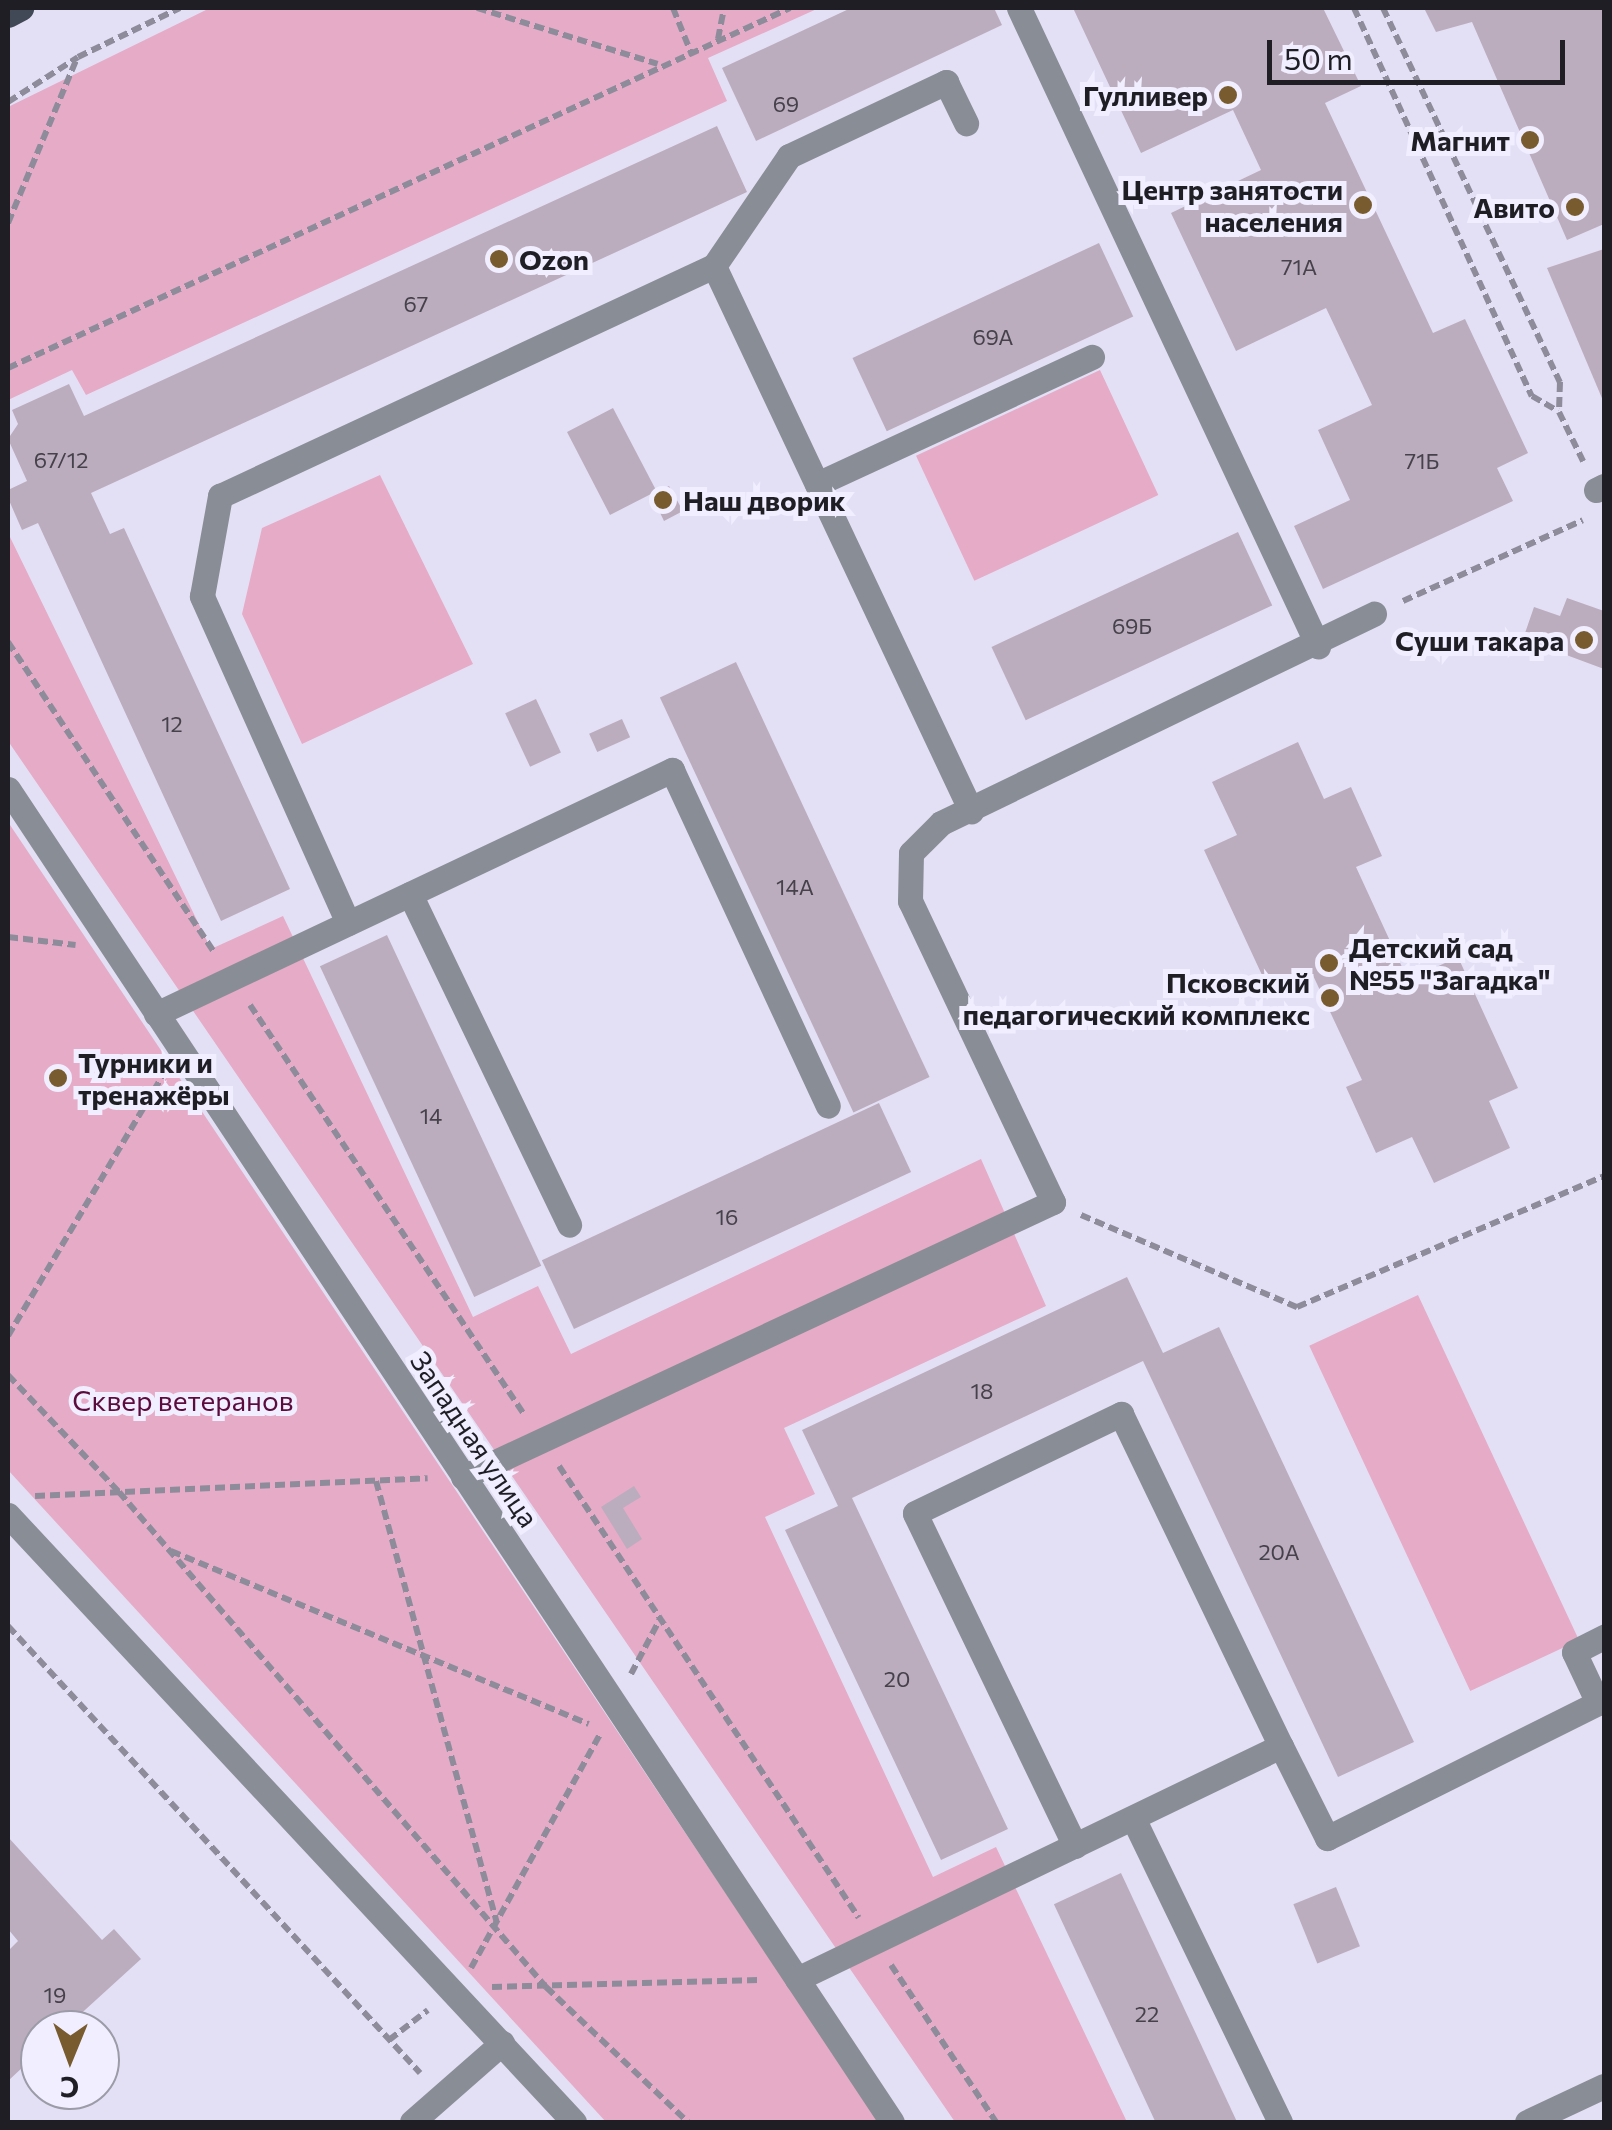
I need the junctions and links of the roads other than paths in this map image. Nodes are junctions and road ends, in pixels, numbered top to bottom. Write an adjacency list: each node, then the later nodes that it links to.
1 (22, 8): 3 (main road)
2 (1020, 8): 9 (street)
3 (8, 16)
4 (966, 122): 5 (street)
5 (714, 266): 7 (street); 13 (street)
6 (1092, 358): 7 (street)
7 (817, 484): 11 (street)
8 (1374, 614): 9 (street)
9 (1318, 646): 11 (street)
10 (8, 789): 14 (street, Западная улица)
11 (971, 810): 17 (street)
12 (410, 894): 13 (street); 15 (street); 16 (street)
13 (348, 923): 14 (street)
14 (156, 1014): 17 (street, Западная улица)
15 (828, 1106)
16 (569, 1225)
17 (463, 1477): 24 (street, Западная улица)
18 (11, 1506): 25 (street)
19 (1604, 1637): 20 (street)
20 (1601, 1710): 21 (street)
21 (1281, 1746): 22 (street); 23 (street)
22 (1133, 1818): 23 (street); 30 (street)
23 (1075, 1846): 24 (street)
24 (797, 1979): 29 (street, Западная улица)
25 (502, 2043): 27 (street); 28 (street)
26 (1604, 2086): 31 (street)
27 (412, 2122)
28 (574, 2122)
29 (892, 2122)
30 (1280, 2122)
31 (1527, 2122)

